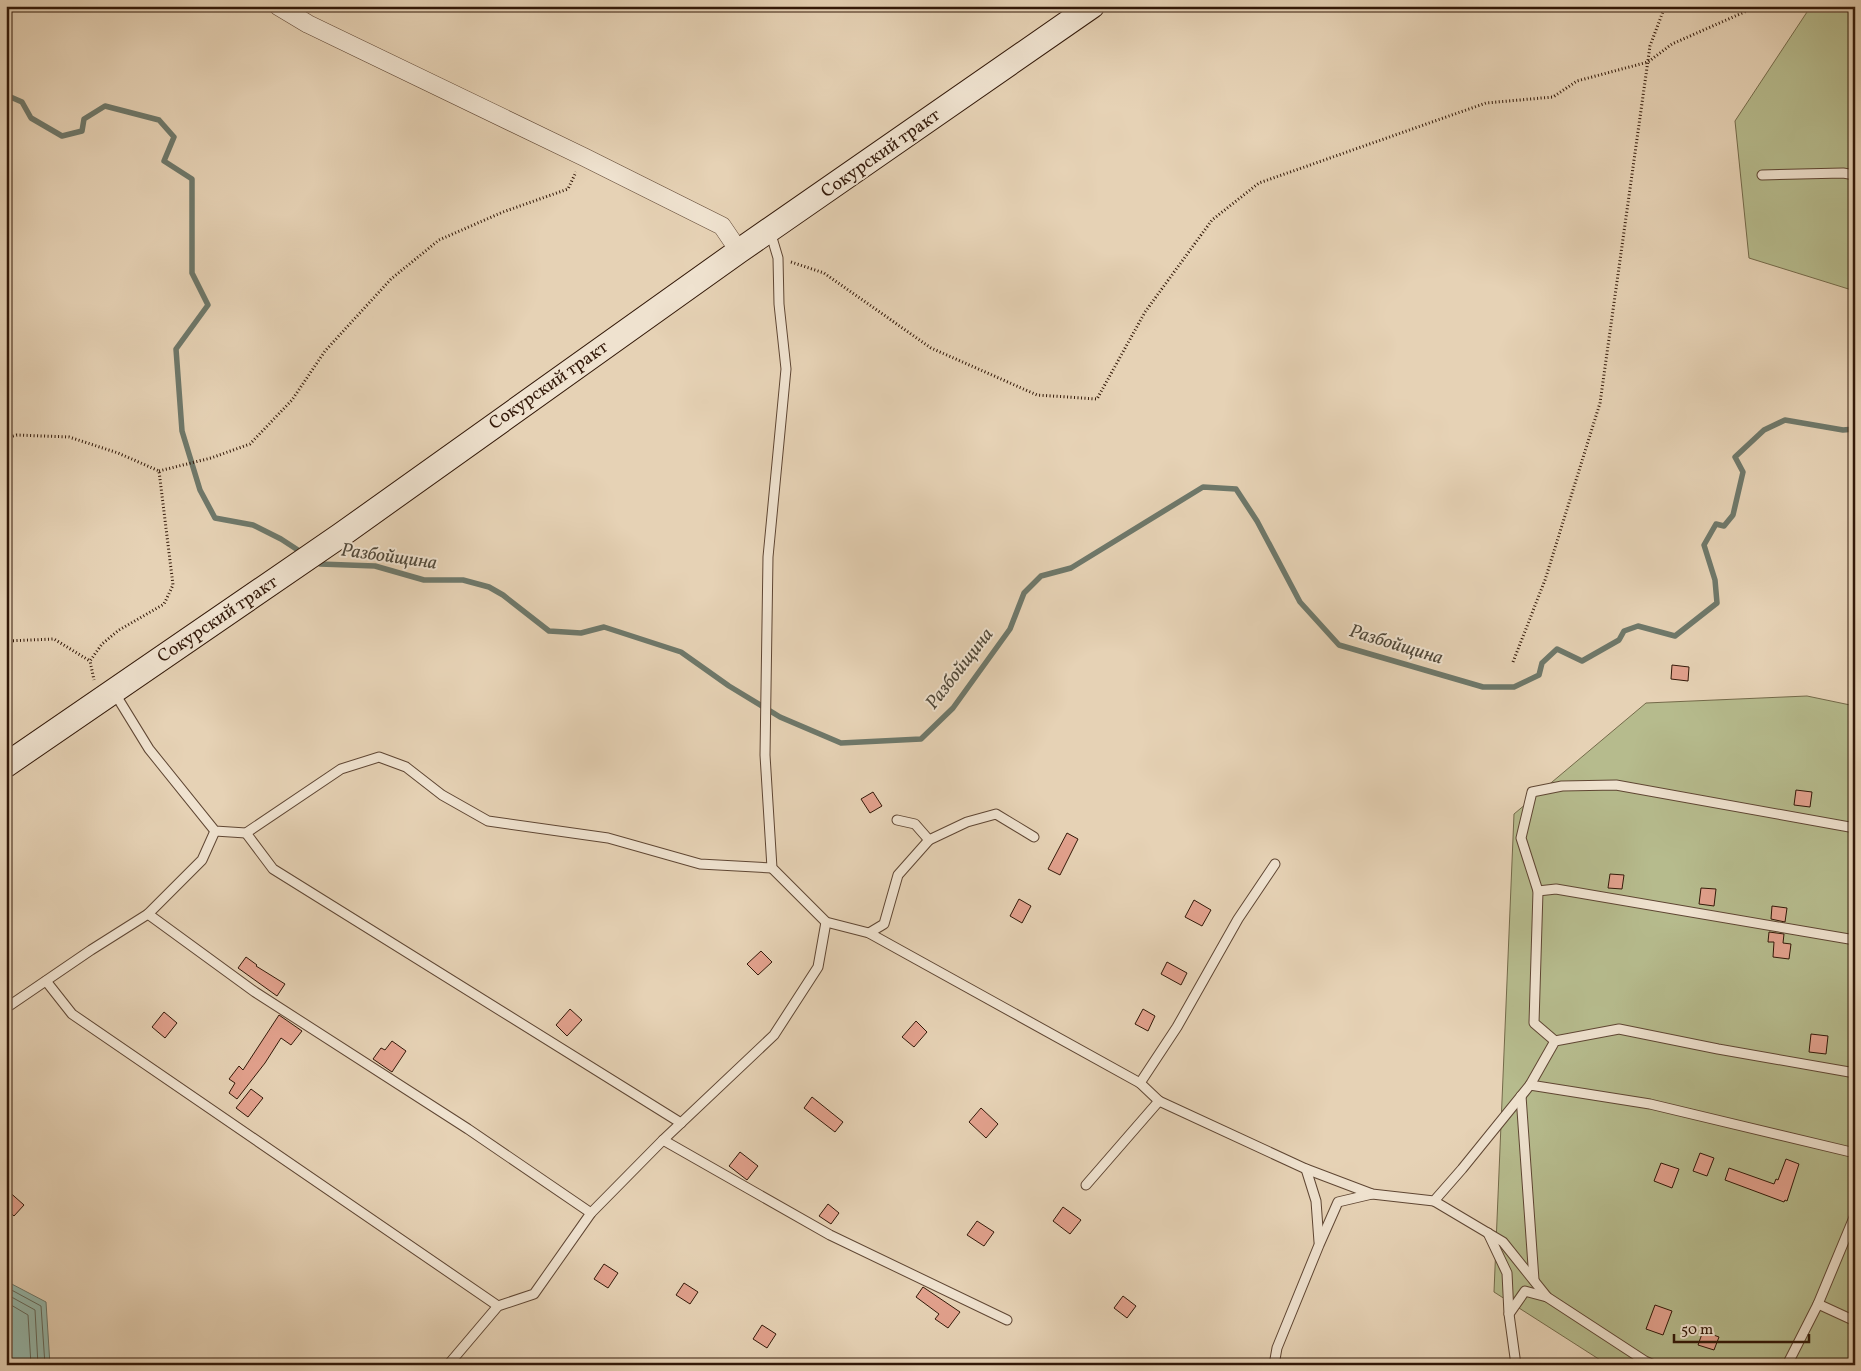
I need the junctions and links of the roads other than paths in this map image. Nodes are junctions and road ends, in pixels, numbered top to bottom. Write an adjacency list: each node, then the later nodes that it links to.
1 (278, 6): 6 (street)
2 (1092, 6): 5 (street, Сокурский тракт)
3 (1762, 175): 4 (lane)
4 (1855, 175)
5 (770, 231): 6 (street, Сокурский тракт); 16 (lane)
6 (739, 251): 7 (street, Сокурский тракт)
7 (110, 694): 8 (street, Сокурский тракт); 11 (lane)
8 (6, 765)
9 (897, 820): 14 (lane)
10 (1855, 828): 17 (lane)
11 (215, 831): 12 (lane); 18 (lane)
12 (246, 833): 16 (lane); 30 (lane)
13 (1034, 837): 14 (lane)
14 (929, 840): 20 (lane)
15 (1275, 864): 26 (lane)
16 (772, 868): 19 (lane)
17 (1538, 891): 21 (lane); 24 (lane)
18 (148, 914): 22 (lane); 37 (lane)
19 (826, 922): 20 (lane); 30 (lane)
20 (870, 933): 26 (lane)
21 (1855, 940)
22 (46, 981): 23 (lane); 44 (lane)
23 (6, 1008)
24 (1555, 1041): 25 (lane); 27 (lane)
25 (1855, 1073)
26 (1140, 1083): 29 (lane)
27 (1530, 1085): 28 (lane); 32 (lane)
28 (1521, 1096): 36 (lane); 41 (lane)
29 (1159, 1101): 33 (lane); 34 (lane)
30 (681, 1123): 31 (lane)
31 (663, 1140): 37 (lane); 46 (lane)
32 (1855, 1153)
33 (1306, 1168): 35 (lane); 40 (lane)
34 (1086, 1185)
35 (1372, 1194): 36 (lane); 40 (lane)
36 (1434, 1201): 39 (lane)
37 (591, 1213): 44 (lane)
38 (1855, 1215): 43 (lane)
39 (1488, 1232): 41 (lane); 45 (lane)
40 (1319, 1245): 49 (lane)
41 (1534, 1280): 42 (lane)
42 (1547, 1297): 45 (lane); 51 (lane)
43 (1818, 1304): 47 (lane); 52 (lane)
44 (498, 1306): 48 (lane)
45 (1509, 1314): 50 (lane)
46 (1007, 1320)
47 (1855, 1321)
48 (448, 1365)
49 (1274, 1365)
50 (1516, 1365)
51 (1654, 1365)
52 (1787, 1365)

